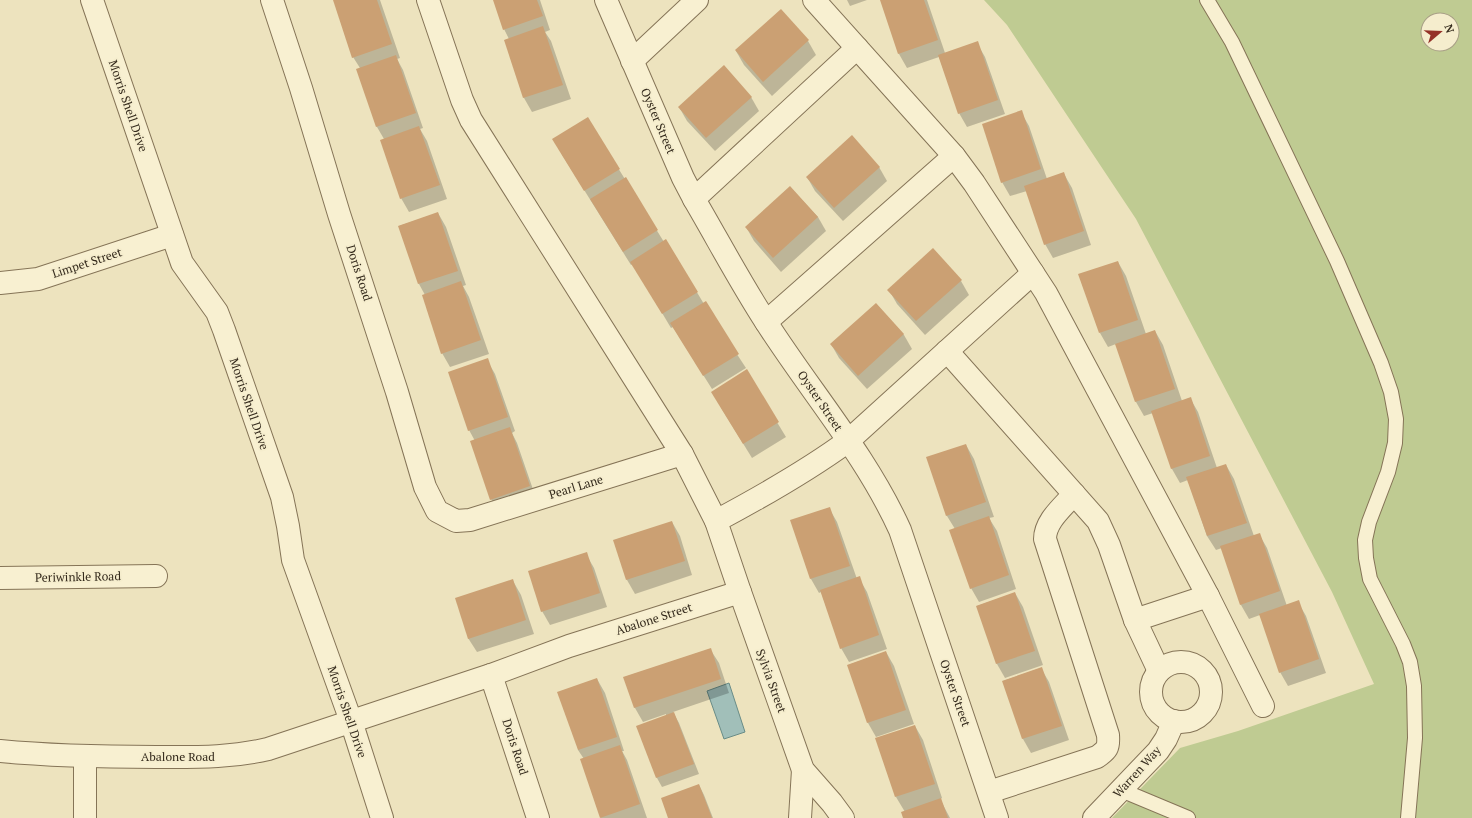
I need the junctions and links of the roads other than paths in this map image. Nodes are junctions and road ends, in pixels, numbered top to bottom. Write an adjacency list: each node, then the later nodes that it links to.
1 (92, 0): 12 (street, Morris Shell Drive)
2 (272, 0): 20 (street, Doris Road)
3 (428, 0): 18 (street)
4 (606, 0): 9 (street, Oyster Street)
5 (697, 0): 9 (street)
6 (814, 0): 8 (street)
7 (1207, 0): 45 (lane)
8 (857, 48): 10 (street); 11 (street)
9 (632, 61): 11 (street, Oyster Street)
10 (954, 156): 13 (street); 15 (street)
11 (694, 199): 15 (street, Oyster Street)
12 (172, 235): 14 (street, Limpet Street); 30 (street, Morris Shell Drive)
13 (1033, 273): 16 (street); 25 (street)
14 (0, 283)
15 (766, 322): 17 (street, Oyster Street)
16 (947, 352): 17 (street); 19 (street)
17 (848, 441): 21 (street); 36 (street, Oyster Street)
18 (682, 454): 20 (street, Pearl Lane); 21 (street)
19 (1074, 494): 26 (street); 36 (street)
20 (470, 520)
21 (716, 521): 24 (street)
22 (156, 576): 23 (street, Periwinkle Road)
23 (0, 578)
24 (740, 592): 28 (street, Abalone Street); 34 (street, Sylvia Street)
25 (1208, 596): 26 (street); 29 (street)
26 (1134, 620): 27 (street)
27 (1159, 671): 31 (street); 31 (street)
28 (491, 675): 30 (street, Abalone Street); 39 (street, Doris Road)
29 (1263, 706)
30 (351, 721): 33 (street, Abalone Road); 38 (street, Morris Shell Drive)
31 (1174, 721): 35 (street, Warren Way)
32 (0, 751): 33 (street, Abalone Road)
33 (85, 757): 37 (street)
34 (803, 770): 40 (street, Sylvia Street); 41 (street, Sylvia Street)
35 (1122, 790): 43 (street, Warren Way); 44 (lane)
36 (989, 792): 42 (street, Oyster Street)
37 (85, 818)
38 (382, 818)
39 (538, 818)
40 (800, 818)
41 (842, 818)
42 (997, 818)
43 (1094, 818)
44 (1188, 818)
45 (1408, 818)

